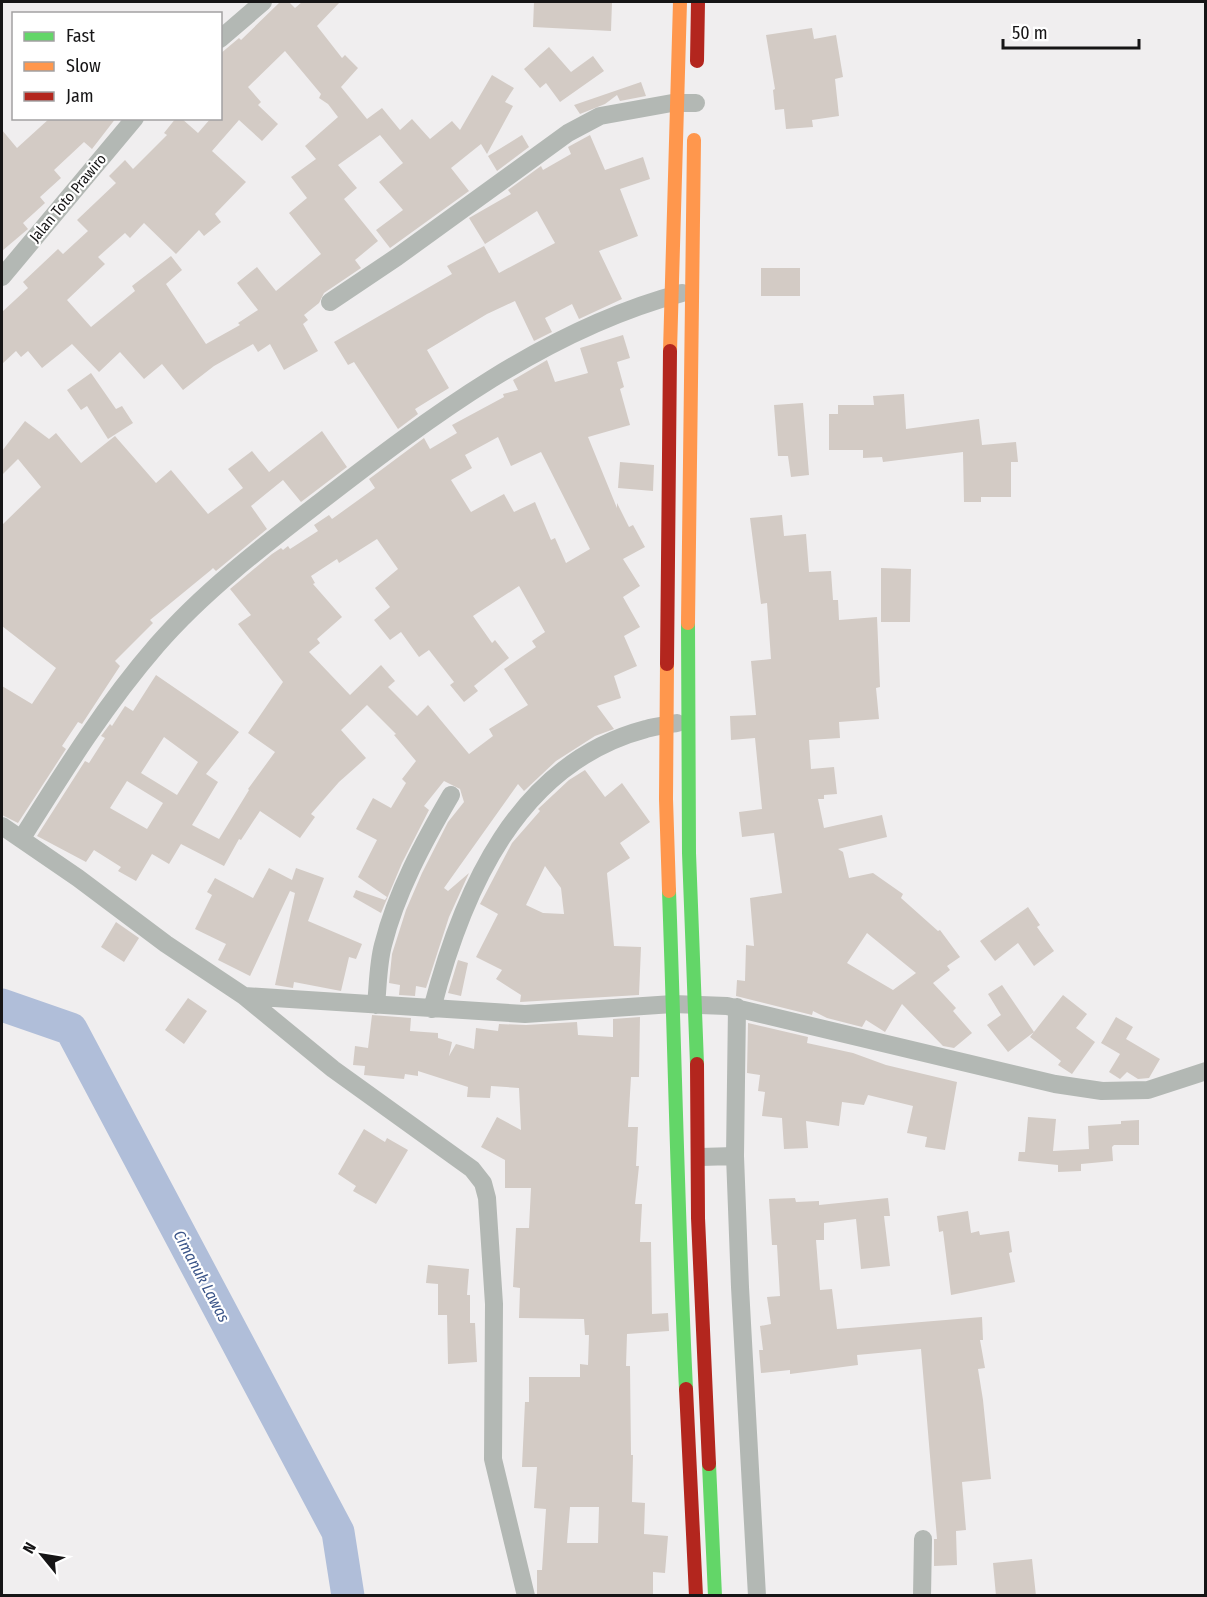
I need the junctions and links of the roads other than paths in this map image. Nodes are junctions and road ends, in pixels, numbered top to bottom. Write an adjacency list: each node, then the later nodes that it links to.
1 (263, 2): 4 (street)
2 (680, 2): 5 (main road)
3 (698, 2): 5 (main road)
4 (222, 37)
5 (685, 103): 8 (main road); 9 (main road); 10 (street)
6 (133, 120): 7 (street, Jalan Toto Prawiro)
7 (2, 277)
8 (691, 291): 9 (street); 11 (main road)
9 (662, 298): 12 (main road); 17 (street)
10 (330, 302)
11 (689, 478): 12 (main road); 13 (main road)
12 (669, 479): 14 (main road)
13 (687, 721): 14 (street); 18 (main road)
14 (657, 727): 19 (main road); 24 (street)
15 (451, 795): 21 (street)
16 (2, 826): 17 (street)
17 (22, 838): 20 (street)
18 (689, 866): 19 (main road); 23 (main road)
19 (667, 868): 22 (main road)
20 (244, 996): 21 (street); 34 (street)
21 (376, 1005): 24 (street)
22 (666, 1005): 23 (street); 24 (street); 27 (main road)
23 (717, 1005): 25 (street); 26 (street); 28 (main road)
24 (432, 1009)
25 (1206, 1071)
26 (735, 1156): 28 (street); 37 (street)
27 (679, 1157): 28 (main road); 30 (main road)
28 (700, 1157): 29 (main road)
29 (702, 1306): 30 (main road); 31 (main road)
30 (683, 1309): 32 (main road)
31 (712, 1526): 32 (main road); 36 (main road)
32 (693, 1528): 35 (main road)
33 (923, 1539): 38 (street)
34 (526, 1596)
35 (696, 1596)
36 (715, 1596)
37 (757, 1596)
38 (922, 1596)

